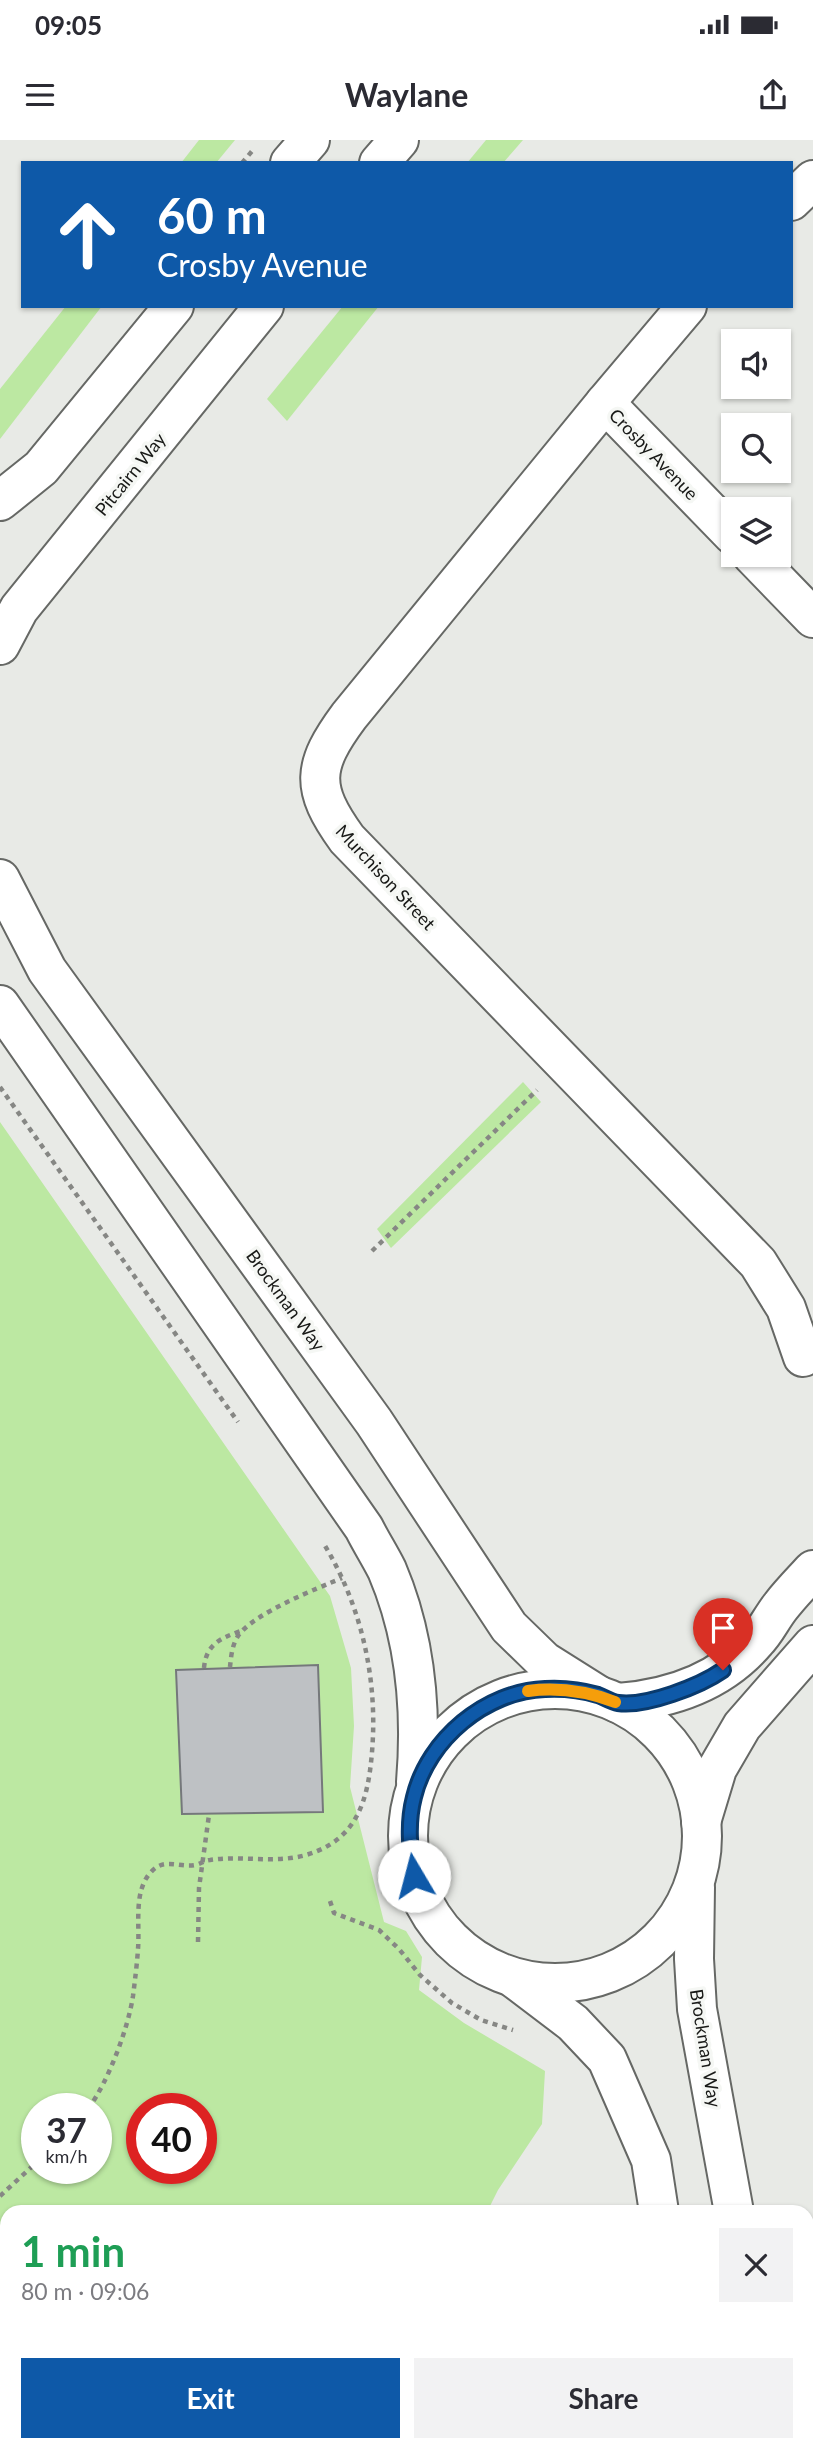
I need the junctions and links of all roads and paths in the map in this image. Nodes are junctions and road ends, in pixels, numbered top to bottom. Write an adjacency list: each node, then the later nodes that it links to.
1 (310, 140): 3 (street)
2 (399, 140): 4 (street)
3 (292, 161)
4 (381, 161)
5 (813, 180): 6 (street)
6 (793, 199)
7 (172, 308): 11 (street)
8 (262, 308): 15 (street, Pitcairn Way)
9 (685, 308): 10 (street, Murchison Street)
10 (605, 403): 12 (street, Crosby Avenue); 18 (street, Murchison Street)
11 (0, 501)
12 (721, 523)
13 (764, 567): 14 (street)
14 (813, 618)
15 (0, 645)
16 (0, 880): 30 (street, Brockman Way)
17 (0, 1005): 31 (street)
18 (564, 1064): 20 (path); 21 (street, Murchison Street)
19 (0, 1087): 22 (path)
20 (372, 1251)
21 (803, 1357)
22 (241, 1426)
23 (320, 1538): 25 (path)
24 (813, 1570): 30 (street)
25 (342, 1578): 26 (path); 34 (path)
26 (242, 1631): 28 (path); 29 (path)
27 (813, 1645): 33 (street)
28 (230, 1667)
29 (204, 1668)
30 (608, 1699): 31 (street); 33 (street, Brockman Way)
31 (414, 1794): 38 (street)
32 (209, 1815): 34 (path)
33 (701, 1822): 35 (street)
34 (201, 1863): 37 (path); 40 (path)
35 (695, 1882): 38 (street); 44 (street, Brockman Way)
36 (330, 1901): 39 (path)
37 (198, 1942)
38 (513, 1978): 43 (street)
39 (520, 2034)
40 (99, 2093)
41 (21, 2177): 42 (path)
42 (0, 2196)
43 (658, 2205)
44 (733, 2205)

